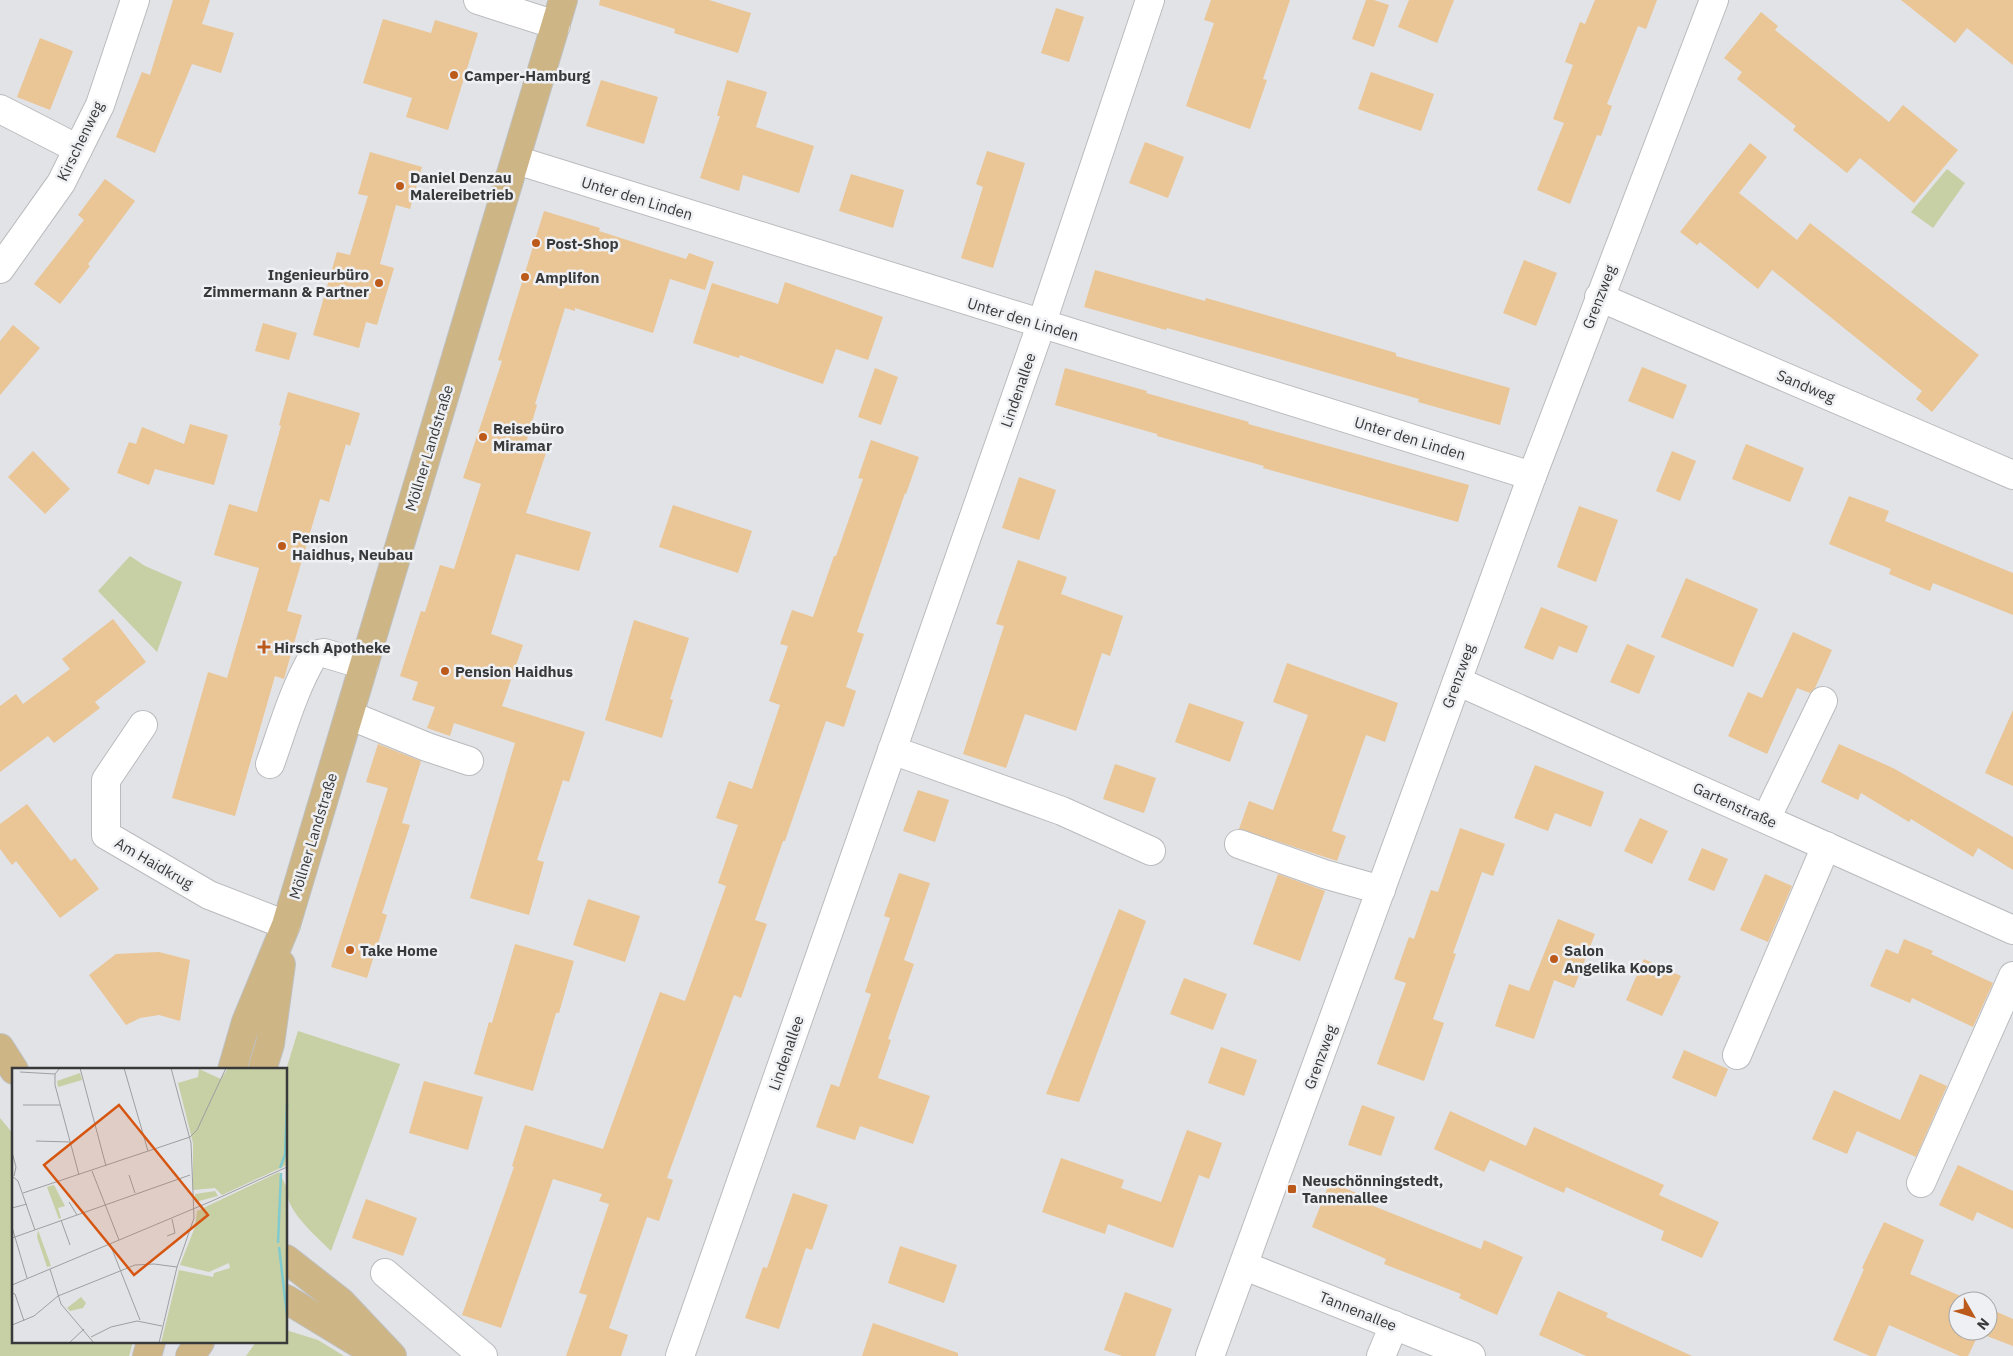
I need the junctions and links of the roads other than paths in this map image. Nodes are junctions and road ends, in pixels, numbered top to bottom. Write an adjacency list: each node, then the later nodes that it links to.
1 (135, 0): 7 (street, Kirschenweg)
2 (478, 0): 5 (street)
3 (1150, 0): 11 (street, Lindenallee)
4 (1714, 0): 10 (street, Grenzweg)
5 (560, 13): 8 (main road, Möllner Landstraße)
6 (0, 109): 7 (street)
7 (78, 149): 9 (street, Kirschenweg)
8 (516, 160): 11 (street, Unter den Linden); 14 (main road, Möllner Landstraße)
9 (0, 270)
10 (1599, 297): 12 (street, Sandweg); 13 (street, Grenzweg)
11 (1041, 325): 13 (street, Unter den Linden); 19 (street, Lindenallee)
12 (2013, 475)
13 (1532, 476): 15 (street, Grenzweg)
14 (364, 664): 17 (main road, Möllner Landstraße); 21 (street)
15 (1456, 681): 22 (street, Gartenstraße); 26 (street, Grenzweg)
16 (1823, 701): 22 (street)
17 (349, 715): 20 (street); 27 (main road, Möllner Landstraße)
18 (143, 725): 27 (street, Am Haidkrug)
19 (892, 750): 25 (street); 48 (street, Lindenallee)
20 (469, 761)
21 (270, 764)
22 (1766, 819): 24 (street, Gartenstraße)
23 (1239, 844): 26 (street)
24 (1826, 846): 28 (street, Gartenstraße); 32 (street)
25 (1151, 851)
26 (1381, 890): 39 (street, Grenzweg)
27 (286, 925): 30 (main road, Möllner Landstraße); 36 (main road, Möllner Landstraße)
28 (2013, 930)
29 (2013, 976): 37 (street)
30 (246, 1022): 34 (main road); 35 (main road, Möllner Landstraße)
31 (0, 1048): 33 (main road)
32 (1737, 1055)
33 (13, 1068)
34 (216, 1068)
35 (233, 1068)
36 (263, 1068)
37 (1921, 1183)
38 (288, 1261): 46 (main road)
39 (1245, 1266): 42 (street, Tannenallee); 49 (street, Grenzweg)
40 (385, 1273): 47 (street)
41 (289, 1302): 45 (main road)
42 (1394, 1325): 50 (street); 51 (street, Tannenallee)
43 (199, 1344): 44 (main road)
44 (190, 1356)
45 (380, 1356)
46 (392, 1356)
47 (483, 1356)
48 (680, 1356)
49 (1210, 1356)
50 (1381, 1356)
51 (1471, 1356)

